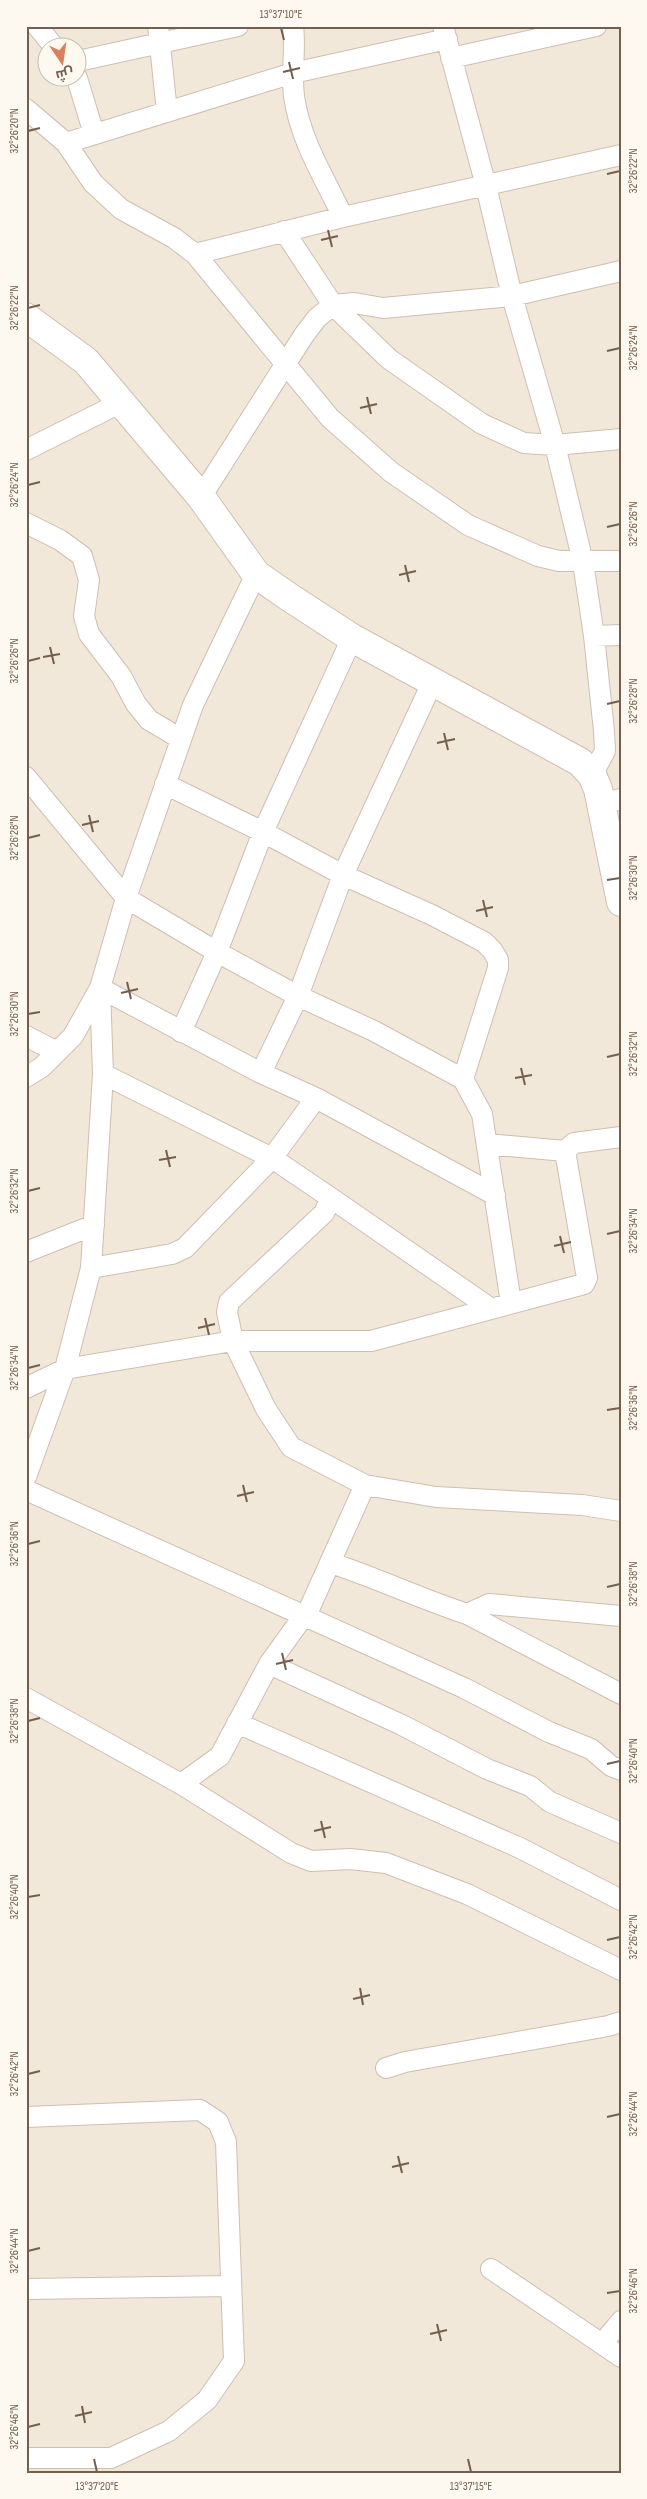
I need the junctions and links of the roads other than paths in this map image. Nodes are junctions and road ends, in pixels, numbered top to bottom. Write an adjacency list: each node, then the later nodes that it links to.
1 (37, 26): 6 (street)
2 (238, 26): 5 (street)
3 (294, 26): 9 (street)
4 (596, 26): 7 (street)
5 (159, 34): 8 (street); 12 (street)
6 (47, 38)
7 (447, 41): 9 (street); 16 (street)
8 (88, 58)
9 (293, 73): 12 (street); 17 (street)
10 (81, 88): 13 (street)
11 (26, 109): 14 (street)
12 (167, 112): 13 (street)
13 (94, 134): 14 (street)
14 (66, 143): 19 (street)
15 (621, 155): 16 (street)
16 (486, 186): 17 (street); 21 (street)
17 (343, 217): 18 (street)
18 (284, 231): 19 (street); 22 (street)
19 (194, 254): 24 (street)
20 (621, 271): 21 (street)
21 (512, 296): 22 (street); 27 (street)
22 (332, 305): 24 (street); 27 (street)
23 (26, 317): 25 (street)
24 (286, 367): 29 (street); 31 (street)
25 (122, 402): 28 (street); 29 (street)
26 (621, 439): 27 (street)
27 (555, 445): 31 (street)
28 (26, 450)
29 (201, 497): 33 (street)
30 (26, 522): 38 (street)
31 (583, 562): 32 (street); 35 (street)
32 (621, 562)
33 (256, 574): 36 (street); 38 (street)
34 (621, 635): 35 (street)
35 (594, 636): 39 (street)
36 (352, 638): 37 (street); 43 (street)
37 (432, 683): 39 (street); 44 (street)
38 (181, 739): 41 (street)
39 (592, 775): 42 (street)
40 (26, 777): 45 (street)
41 (165, 784): 43 (street); 45 (street)
42 (611, 801): 46 (street)
43 (263, 832): 44 (street); 47 (street)
44 (343, 875): 49 (street); 56 (street)
45 (126, 898): 47 (street); 48 (street)
46 (621, 902)
47 (217, 952): 49 (street); 50 (street)
48 (100, 988): 50 (street); 52 (street); 53 (street)
49 (298, 996): 54 (street); 56 (street)
50 (181, 1032): 54 (street)
51 (26, 1036): 52 (street)
52 (57, 1052): 55 (street)
53 (103, 1074): 61 (street); 64 (street)
54 (261, 1074): 57 (street)
55 (26, 1077)
56 (463, 1079): 59 (street)
57 (316, 1098): 61 (street); 62 (street)
58 (621, 1137): 60 (street)
59 (487, 1144): 60 (street); 62 (street)
60 (565, 1151): 67 (street)
61 (272, 1158): 63 (street); 66 (street)
62 (495, 1195): 67 (street)
63 (331, 1198): 68 (street); 69 (street)
64 (94, 1225): 65 (street); 66 (street)
65 (26, 1252)
66 (91, 1268): 70 (street)
67 (511, 1303): 68 (street)
68 (490, 1308): 69 (street)
69 (232, 1341): 70 (street); 73 (street)
70 (65, 1369): 71 (street); 72 (street)
71 (26, 1388)
72 (26, 1477)
73 (365, 1485): 75 (street); 76 (street)
74 (26, 1490): 78 (street)
75 (621, 1511)
76 (331, 1563): 77 (street); 78 (street)
77 (468, 1614): 79 (street); 81 (street)
78 (304, 1615): 80 (street); 84 (street)
79 (621, 1616)
80 (269, 1664): 83 (street); 86 (street)
81 (621, 1694)
82 (26, 1698): 85 (street)
83 (237, 1723): 85 (street); 87 (street)
84 (621, 1770)
85 (181, 1784): 88 (street)
86 (621, 1833)
87 (621, 1900)
88 (621, 1970)
89 (621, 2022): 90 (street)
90 (386, 2068)
91 (26, 2117): 93 (street)
92 (491, 2269): 96 (street)
93 (230, 2286): 94 (street); 98 (street)
94 (26, 2289)
95 (621, 2322): 96 (street)
96 (602, 2344): 97 (street)
97 (621, 2357)
98 (26, 2458)

